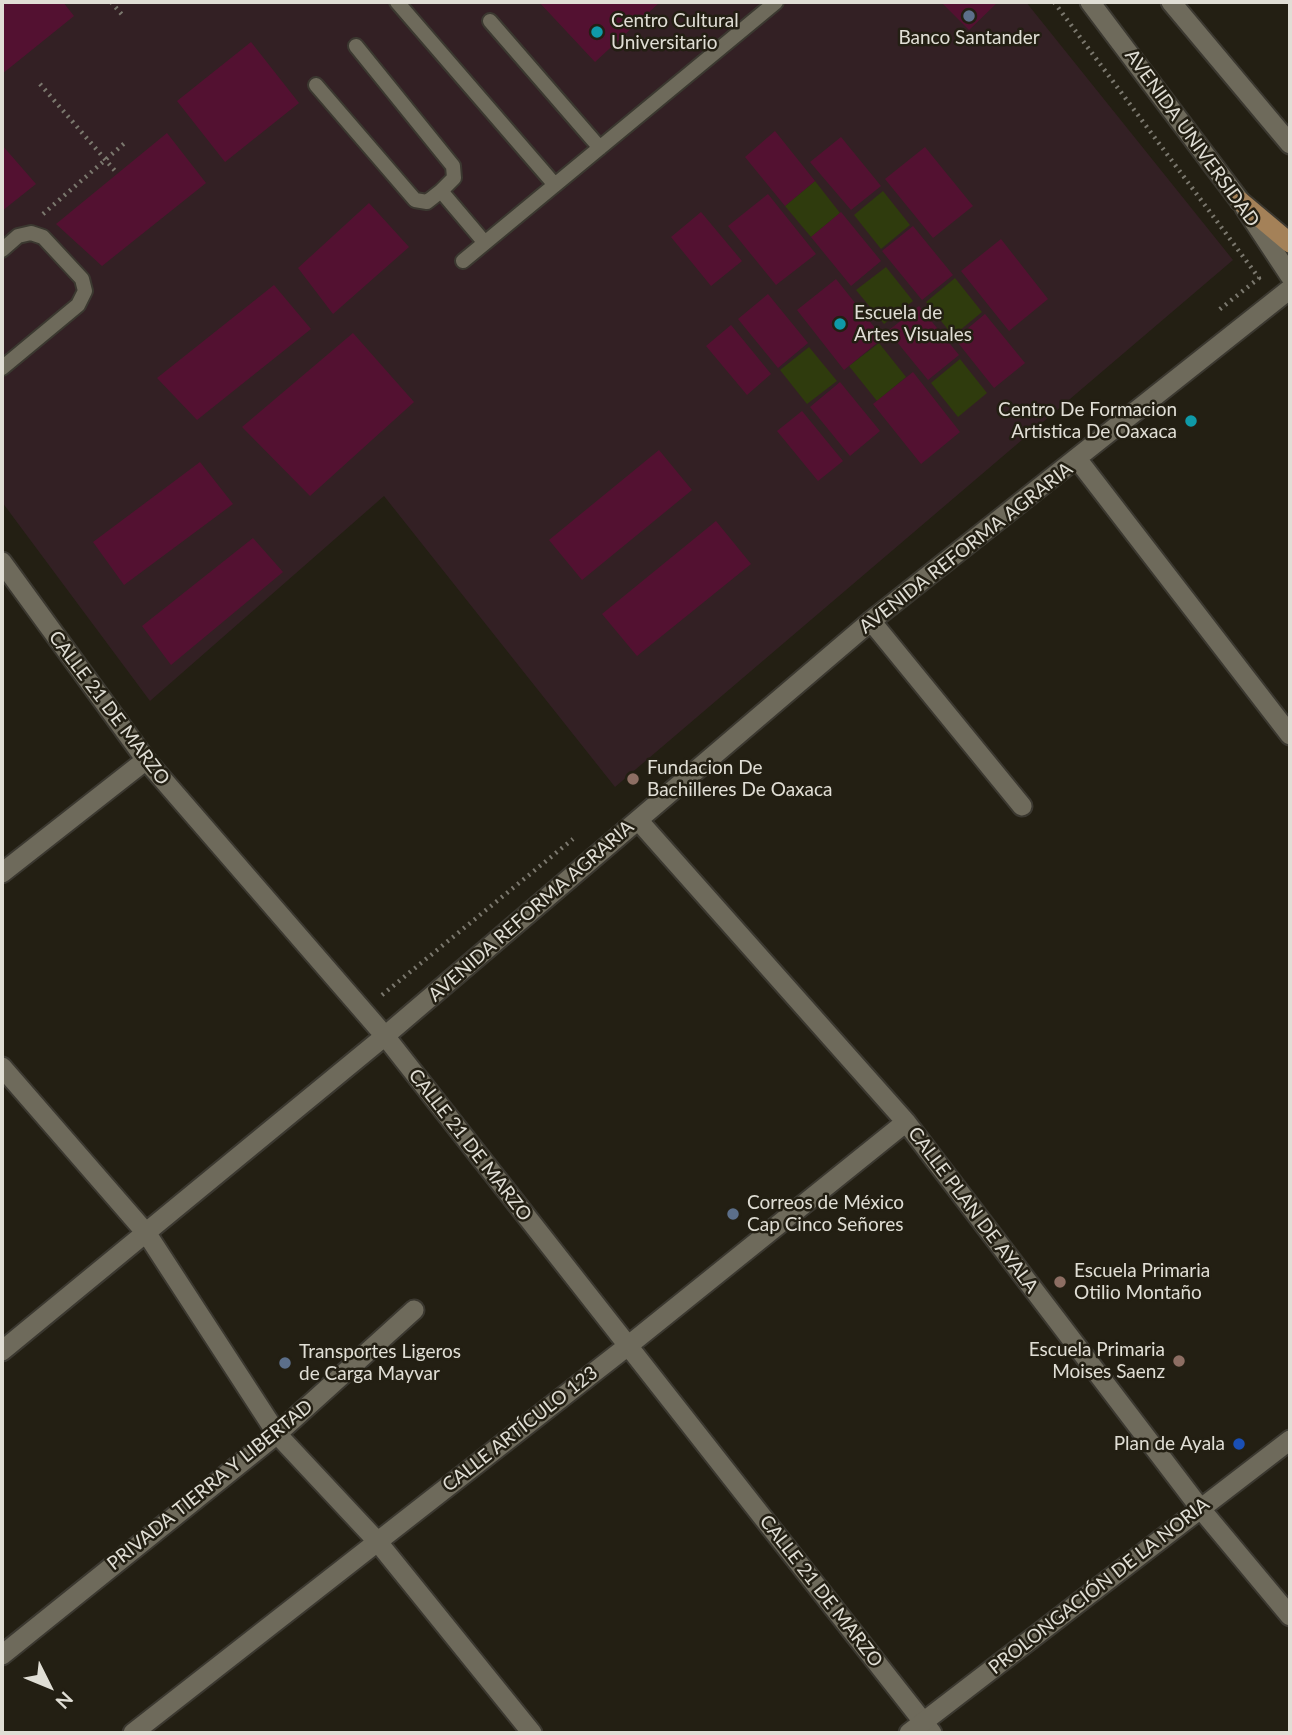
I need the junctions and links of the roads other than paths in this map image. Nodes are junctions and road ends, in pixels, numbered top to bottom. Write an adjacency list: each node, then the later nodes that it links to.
1 (397, 2): 10 (lane)
2 (776, 2): 9 (lane)
3 (1090, 2): 12 (street, AVENIDA UNIVERSIDAD)
4 (1171, 2): 8 (street)
5 (490, 21): 9 (lane)
6 (356, 46): 11 (lane)
7 (316, 85): 11 (lane)
8 (1290, 144)
9 (600, 148): 10 (lane)
10 (555, 185): 13 (lane)
11 (441, 191): 13 (lane)
12 (1240, 201): 14 (main road); 17 (street, AVENIDA UNIVERSIDAD)
13 (485, 243): 16 (lane)
14 (1290, 243)
15 (2, 250): 19 (lane)
16 (463, 261)
17 (1290, 276)
18 (1290, 289): 20 (street, AVENIDA REFORMA AGRARIA)
19 (2, 368)
20 (1078, 460): 22 (street, AVENIDA REFORMA AGRARIA); 23 (street)
21 (2, 562): 24 (street, CALLE 21 DE MARZO)
22 (871, 621): 25 (street); 26 (street, AVENIDA REFORMA AGRARIA)
23 (1290, 734)
24 (146, 760): 27 (street); 28 (street, CALLE 21 DE MARZO)
25 (1021, 806)
26 (638, 820): 28 (street, AVENIDA REFORMA AGRARIA); 30 (street, CALLE PLAN DE AYALA)
27 (2, 873)
28 (385, 1036): 31 (street, AVENIDA REFORMA AGRARIA); 33 (street, CALLE 21 DE MARZO)
29 (2, 1067): 31 (street)
30 (906, 1122): 33 (street, CALLE ARTÍCULO 123); 37 (street, CALLE PLAN DE AYALA)
31 (147, 1234): 34 (street, AVENIDA REFORMA AGRARIA); 35 (street)
32 (414, 1310): 35 (street, PRIVADA TIERRA Y LIBERTAD)
33 (629, 1345): 38 (street, CALLE ARTÍCULO 123); 41 (street, CALLE 21 DE MARZO)
34 (2, 1351)
35 (277, 1434): 38 (street); 40 (street, PRIVADA TIERRA Y LIBERTAD)
36 (1290, 1440): 37 (street, PROLONGACIÓN DE LA NORIA)
37 (1200, 1508): 39 (street, CALLE PLAN DE AYALA); 41 (street, PROLONGACIÓN DE LA NORIA)
38 (377, 1541): 42 (street, CALLE ARTÍCULO 123); 43 (street)
39 (1290, 1616)
40 (2, 1655)
41 (921, 1729)
42 (132, 1733)
43 (532, 1733)

